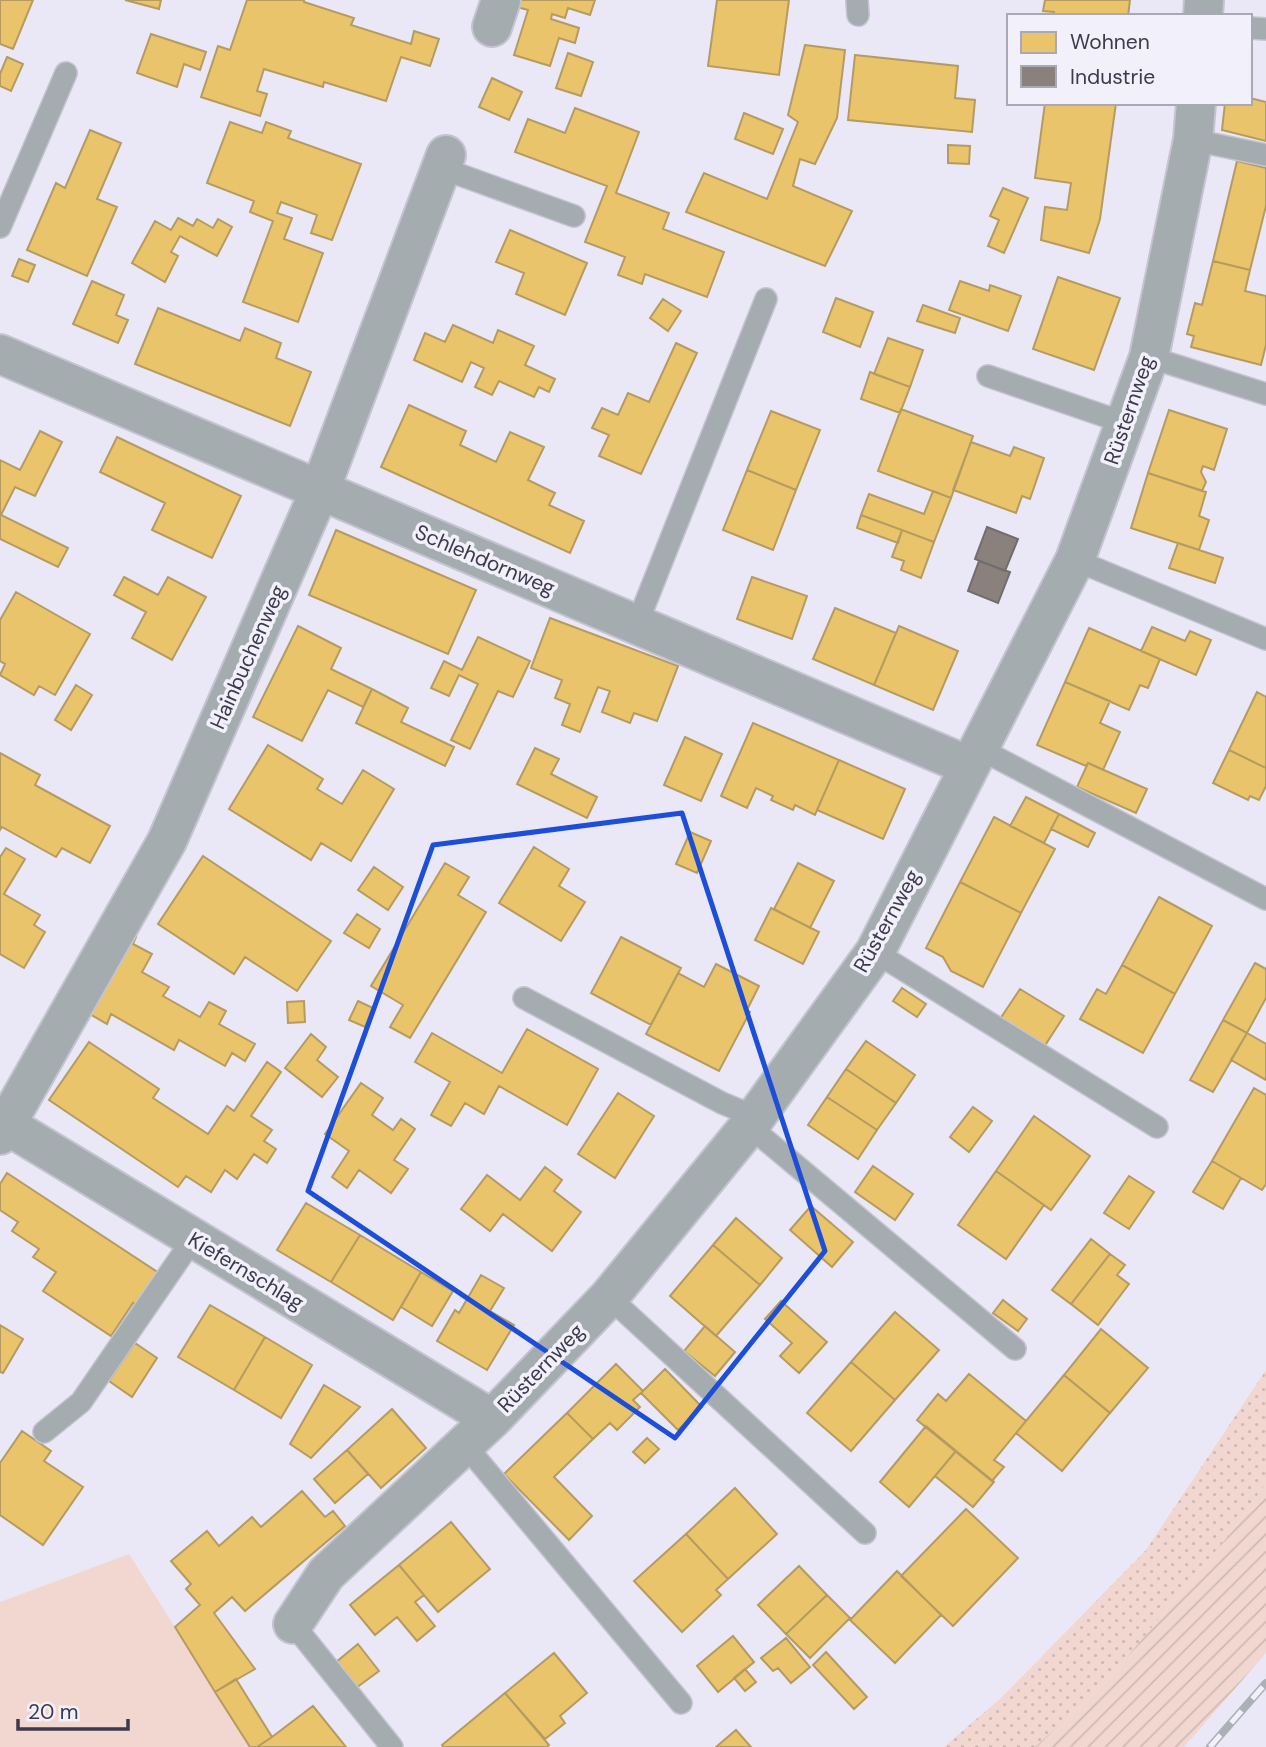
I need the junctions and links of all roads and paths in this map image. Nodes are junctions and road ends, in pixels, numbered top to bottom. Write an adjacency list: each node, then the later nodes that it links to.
1 (66, 73): 6 (lane)
2 (1194, 122): 3 (lane); 9 (street, Rüsternweg)
3 (1266, 155)
4 (444, 162): 5 (lane); 13 (street, Hainbuchenweg)
5 (574, 216)
6 (0, 227)
7 (766, 299): 15 (lane)
8 (0, 355): 13 (street, Schlehdornweg)
9 (1149, 357): 11 (lane); 12 (street, Rüsternweg)
10 (988, 376): 12 (lane)
11 (1266, 394)
12 (1125, 423): 14 (street, Rüsternweg)
13 (320, 490): 15 (street, Schlehdornweg); 22 (street, Hainbuchenweg)
14 (1075, 559): 16 (lane); 17 (street, Rüsternweg)
15 (637, 624): 17 (street, Schlehdornweg)
16 (1266, 639)
17 (973, 757): 18 (lane); 19 (street, Rüsternweg)
18 (1266, 899)
19 (875, 952): 21 (street, Rüsternweg); 23 (lane)
20 (524, 998): 21 (lane)
21 (753, 1121): 25 (street, Rüsternweg); 26 (lane)
22 (2, 1127): 24 (street, Kiefernschlag)
23 (1157, 1127)
24 (192, 1239): 27 (lane); 28 (street, Kiefernschlag)
25 (609, 1297): 28 (street, Rüsternweg); 29 (lane)
26 (1015, 1349)
27 (44, 1432)
28 (479, 1432): 30 (street, Rüsternweg); 31 (lane)
29 (865, 1533)
30 (293, 1624): 32 (lane)
31 (681, 1703)
32 (391, 1747)

